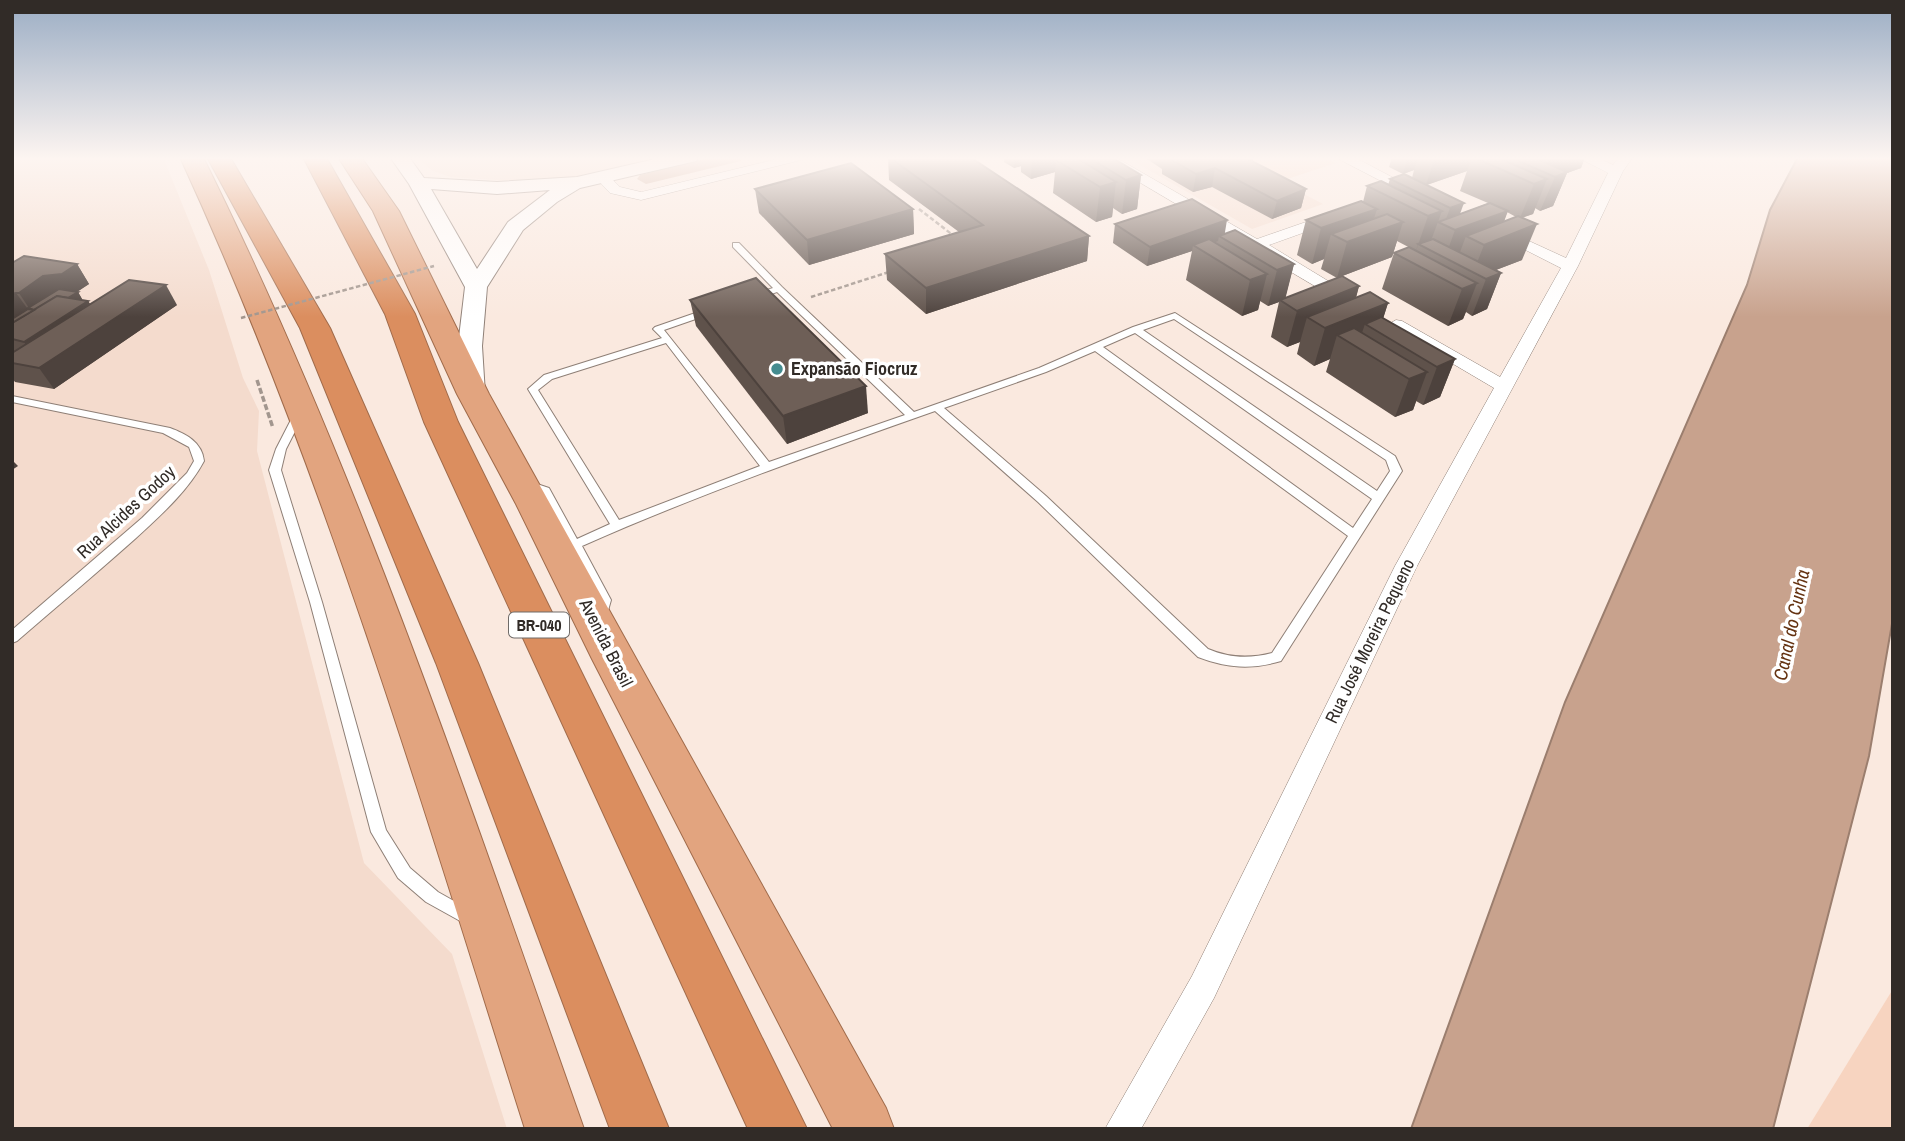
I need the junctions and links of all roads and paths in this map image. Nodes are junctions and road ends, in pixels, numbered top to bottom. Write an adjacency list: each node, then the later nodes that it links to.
1 (216, 210): 34 (highway)
2 (248, 210): 47 (highway)
3 (343, 210): 48 (highway, BR-040)
4 (385, 210): 31 (highway, Avenida Brasil)
5 (433, 210): 18 (street)
6 (535, 210): 18 (street)
7 (921, 210): 12 (path)
8 (1195, 210): 14 (street)
9 (1598, 210): 16 (street, Rua José Moreira Pequeno)
10 (1345, 213): 14 (street)
11 (1483, 225): 16 (street)
12 (959, 240)
13 (736, 245): 19 (lane)
14 (1255, 245): 22 (street)
15 (435, 266): 25 (path, bridge)
16 (1570, 266): 29 (street, Rua José Moreira Pequeno)
17 (894, 271): 21 (path)
18 (475, 287): 31 (street)
19 (779, 289): 20 (lane); 21 (lane)
20 (743, 301)
21 (793, 302): 35 (lane)
22 (1357, 303)
23 (719, 309): 27 (lane)
24 (1380, 316): 29 (street)
25 (241, 318)
26 (1136, 330): 28 (lane); 39 (lane); 39 (lane)
27 (668, 339): 37 (lane); 40 (lane)
28 (1097, 347): 33 (lane); 41 (lane)
29 (1503, 386): 50 (street, Rua José Moreira Pequeno)
30 (260, 390): 36 (path)
31 (472, 394): 38 (highway, Avenida Brasil)
32 (12, 399): 44 (lane, Rua Alcides Godoy)
33 (936, 407): 35 (lane); 41 (lane)
34 (300, 412): 36 (lane); 45 (highway)
35 (912, 416): 37 (lane)
36 (281, 449): 45 (lane)
37 (766, 466): 40 (lane)
38 (523, 483): 42 (lane); 43 (highway, Avenida Brasil)
39 (1379, 498): 41 (lane)
40 (617, 526): 42 (lane)
41 (1355, 535)
42 (574, 545): 43 (lane)
43 (598, 628): 49 (highway, Avenida Brasil)
44 (12, 638)
45 (487, 926): 46 (highway)
46 (555, 1129)
47 (640, 1129)
48 (778, 1129)
49 (865, 1129)
50 (1122, 1129)

